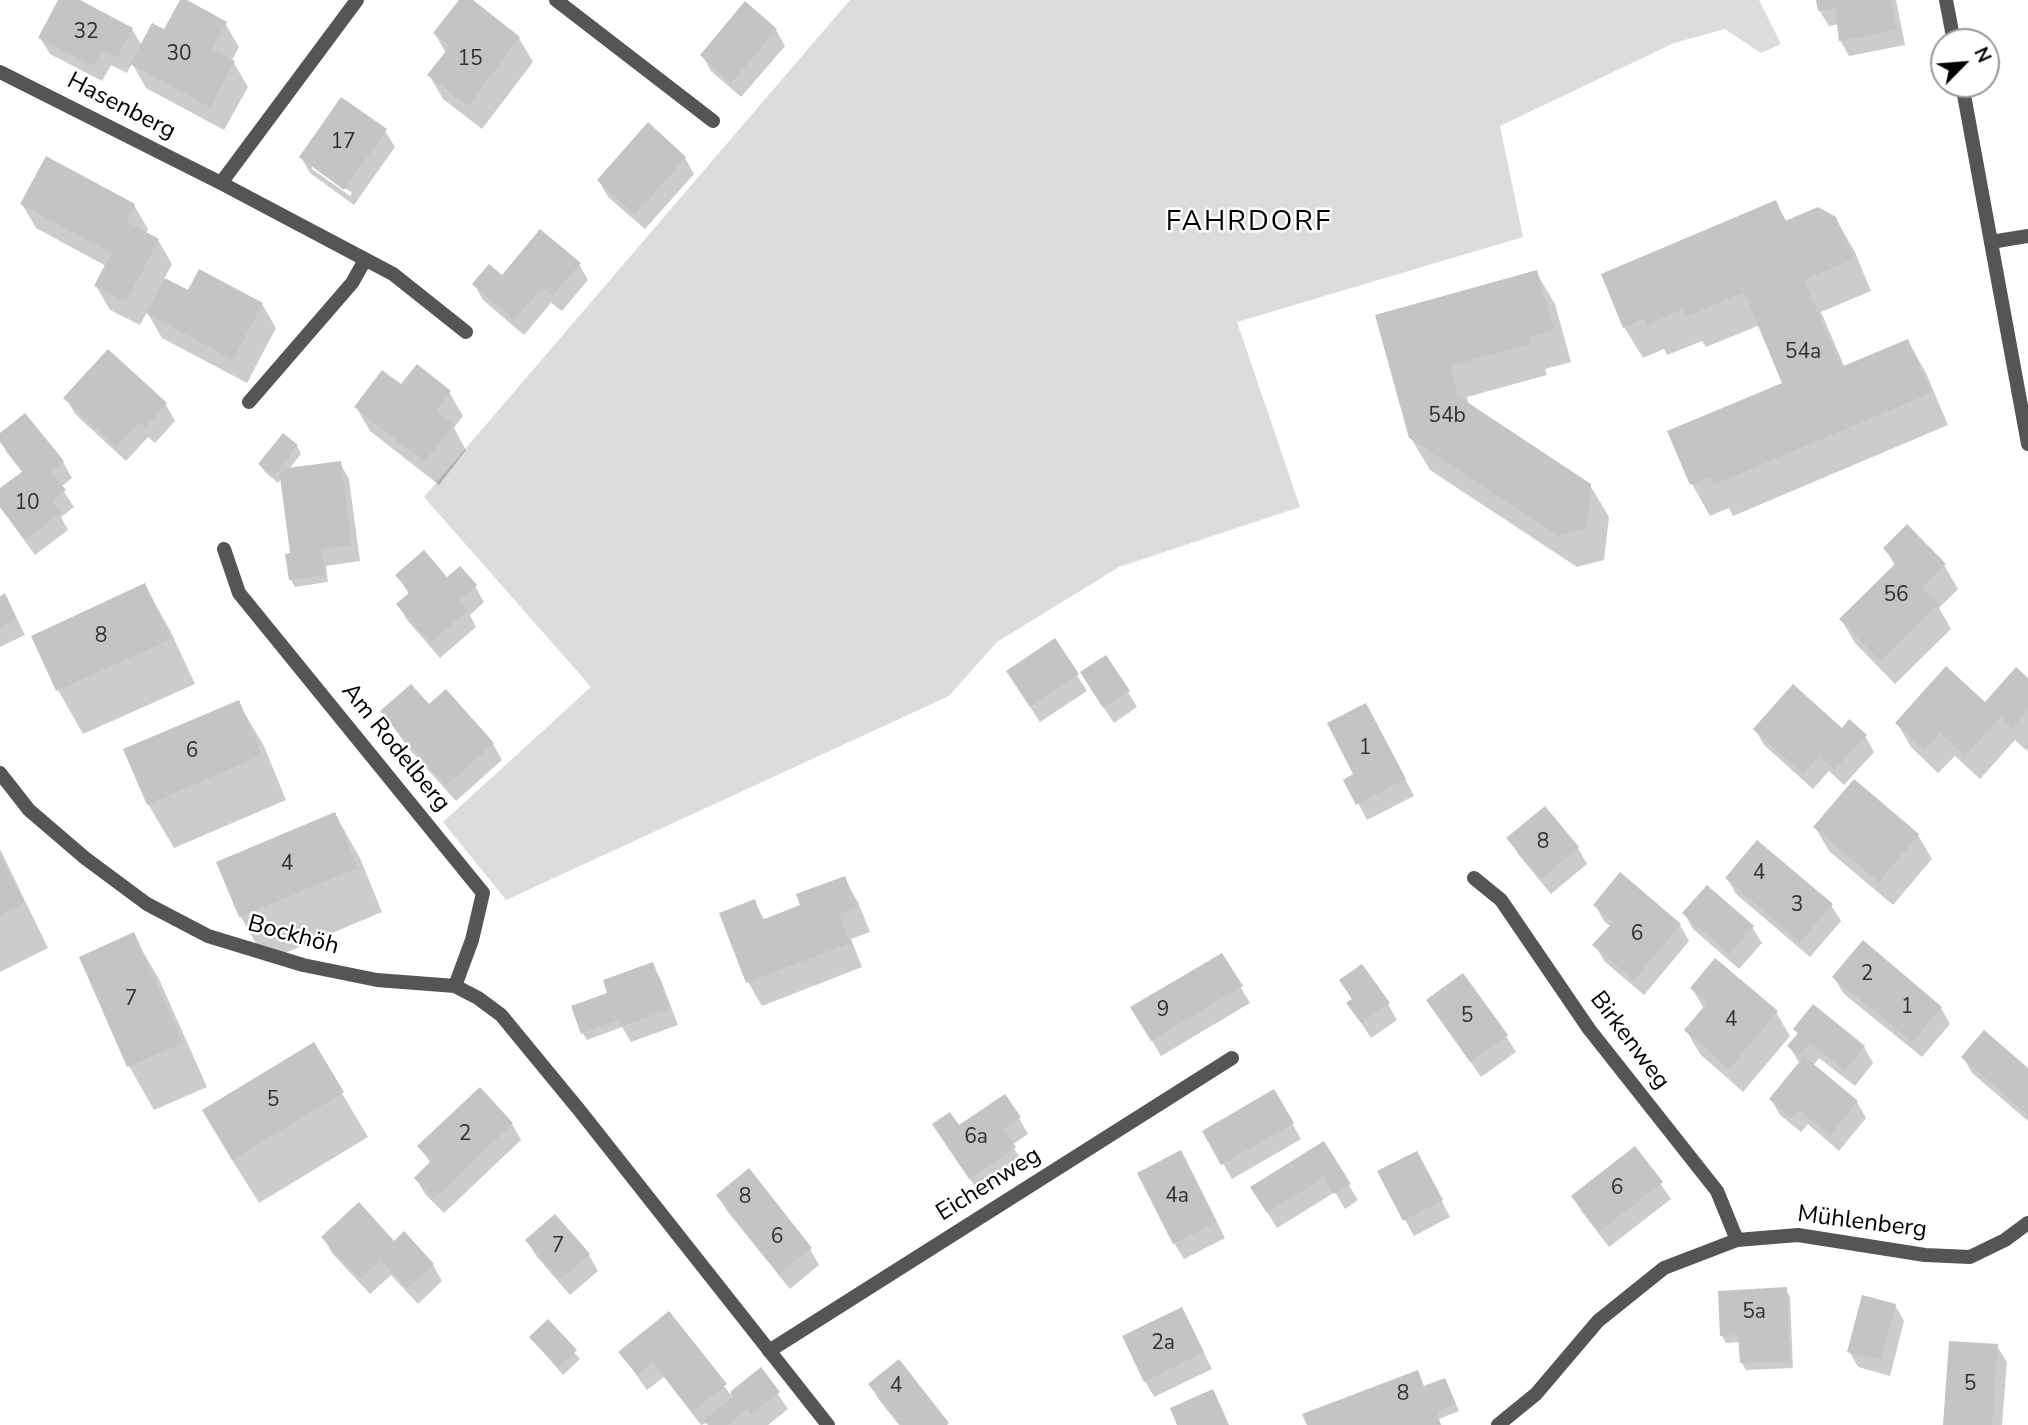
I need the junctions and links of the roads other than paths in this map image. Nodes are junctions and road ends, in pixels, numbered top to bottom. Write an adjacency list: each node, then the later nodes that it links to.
1 (357, 0): 8 (street)
2 (556, 0): 7 (street)
3 (1946, 0): 4 (street)
4 (1951, 28)
5 (0, 72): 8 (street, Hasenberg)
6 (1965, 98): 10 (street)
7 (713, 121)
8 (222, 183): 11 (street, Hasenberg)
9 (2028, 236): 10 (street)
10 (1991, 242): 14 (street)
11 (365, 260): 12 (street, Hasenberg); 13 (street)
12 (466, 332)
13 (249, 402)
14 (2028, 444)
15 (224, 549): 18 (street, Am Rodelberg)
16 (0, 773): 18 (street, Bockhöh)
17 (1474, 878): 21 (street, Birkenweg)
18 (455, 986): 22 (street, Bockhöh)
19 (1232, 1058): 22 (street, Eichenweg)
20 (2028, 1223): 21 (street, Mühlenberg)
21 (1737, 1240): 24 (street, Mühlenberg)
22 (769, 1351): 23 (street)
23 (828, 1425)
24 (1498, 1425)

